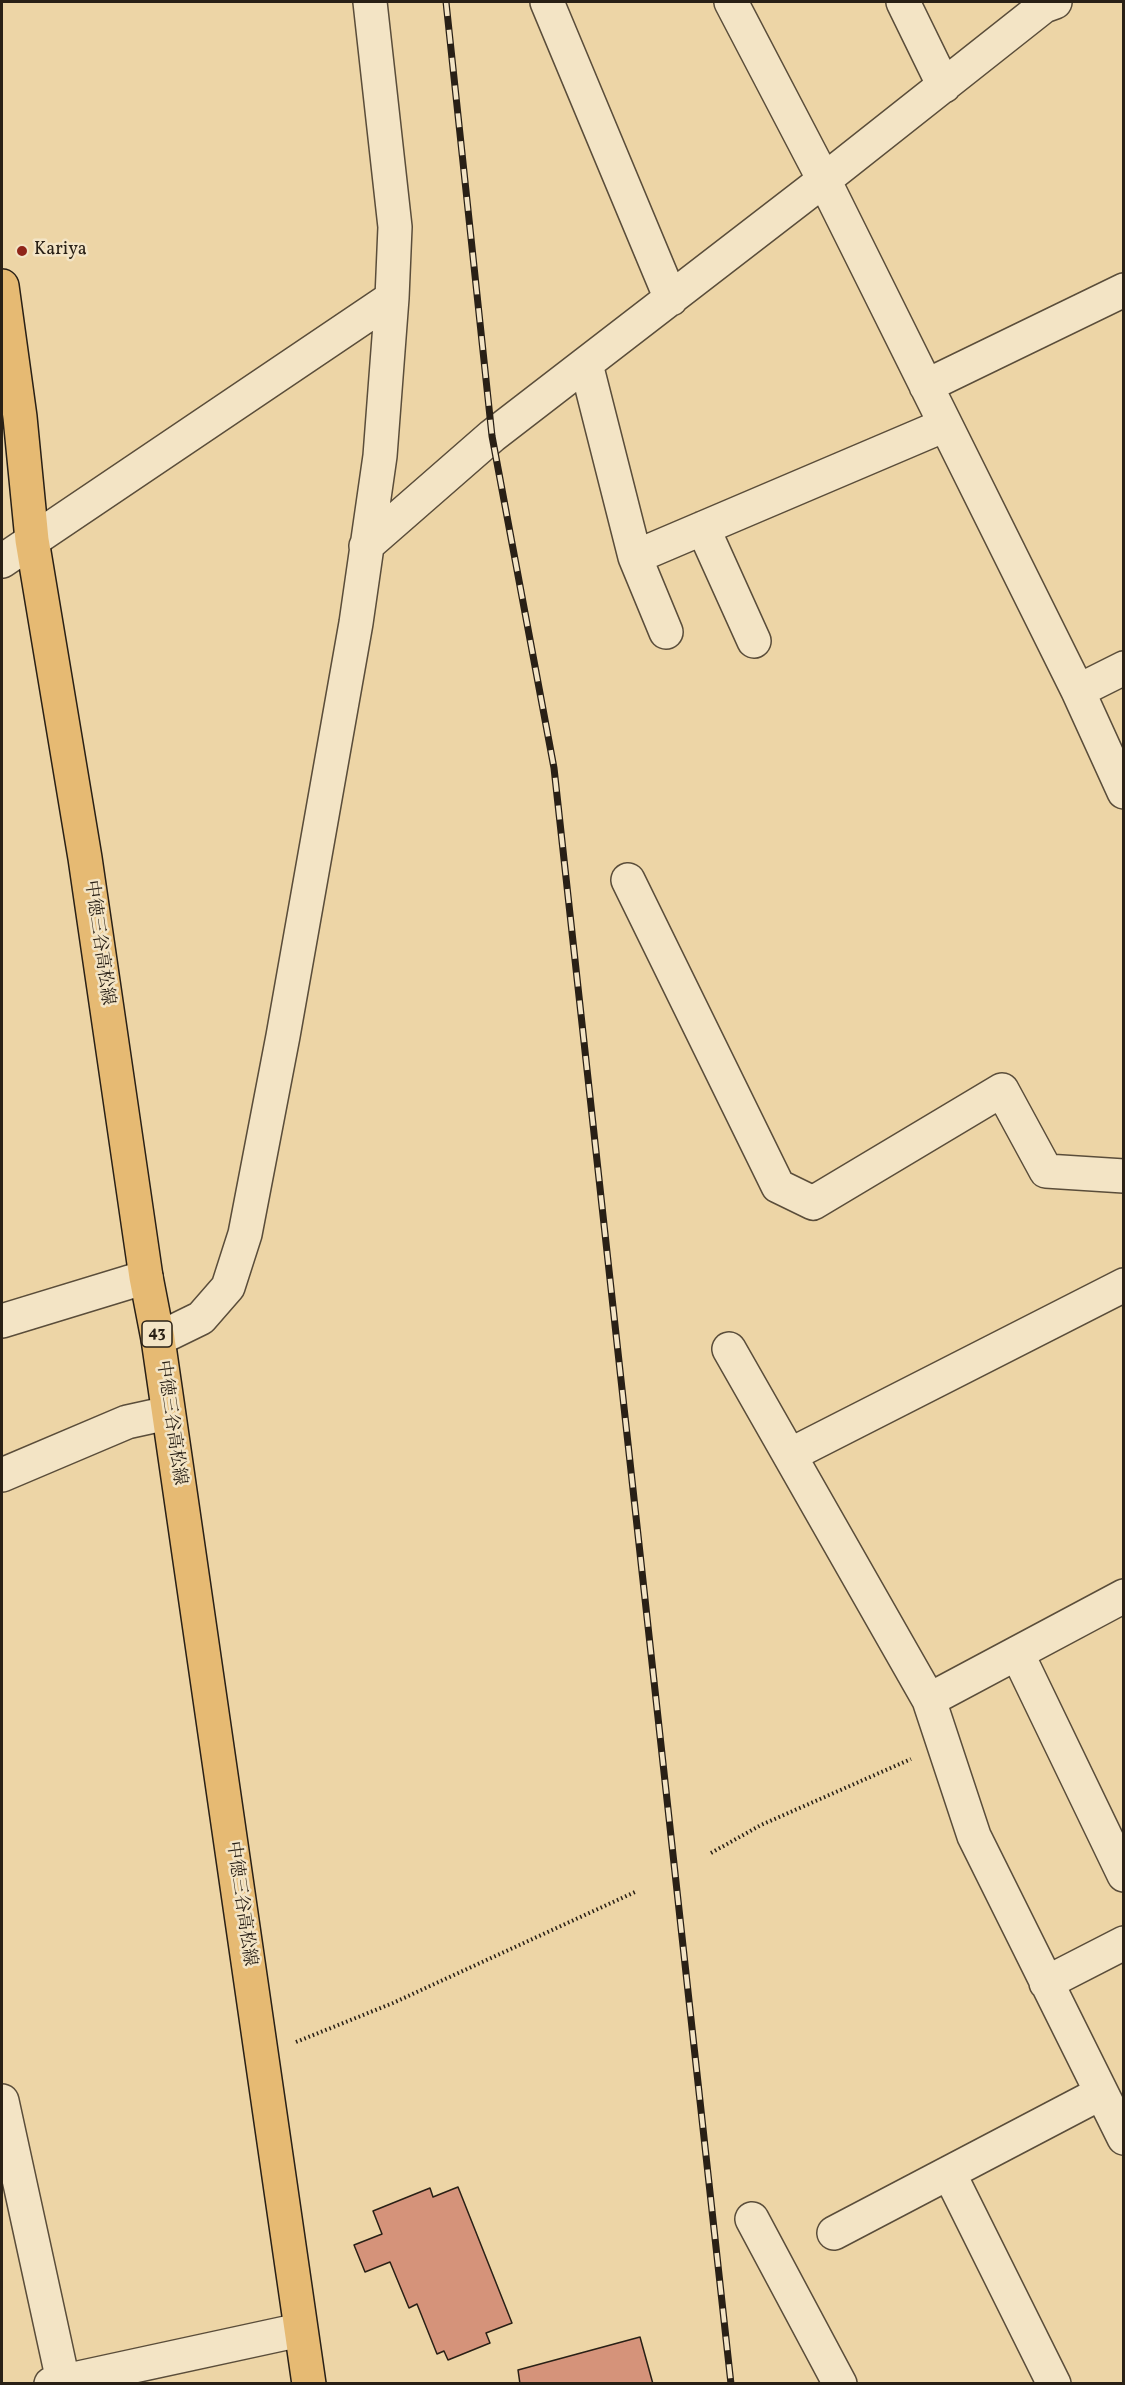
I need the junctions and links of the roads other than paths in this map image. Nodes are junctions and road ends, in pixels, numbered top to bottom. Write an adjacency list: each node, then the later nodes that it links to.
1 (370, 2): 10 (street)
2 (547, 2): 11 (street)
3 (730, 2): 7 (street)
4 (903, 2): 6 (street)
5 (1055, 2): 6 (street)
6 (944, 86): 7 (street)
7 (824, 180): 11 (street); 13 (street)
8 (2, 286): 16 (main road, 中徳三谷高松線 / 43)
9 (1124, 290): 13 (street)
10 (392, 298): 16 (street); 17 (street)
11 (671, 299): 12 (street)
12 (586, 364): 17 (street); 18 (street)
13 (926, 386): 14 (street)
14 (945, 425): 15 (street); 23 (street)
15 (703, 528): 18 (street); 21 (street)
16 (32, 540): 19 (street); 27 (main road, 中徳三谷高松線 / 43)
17 (366, 546): 30 (street)
18 (635, 557): 20 (street)
19 (2, 561)
20 (666, 632)
21 (754, 641)
22 (1124, 668): 23 (street)
23 (1078, 691): 24 (street)
24 (1124, 792)
25 (628, 880): 26 (street)
26 (1124, 1176)
27 (146, 1277): 29 (street); 30 (main road, 中徳三谷高松線 / 43)
28 (1124, 1285): 33 (street)
29 (2, 1321)
30 (158, 1339): 32 (main road, 中徳三谷高松線 / 43)
31 (729, 1348): 33 (street)
32 (168, 1413): 34 (street); 47 (main road, 中徳三谷高松線 / 43)
33 (790, 1455): 37 (street)
34 (2, 1475)
35 (1124, 1596): 36 (street)
36 (1017, 1653): 37 (street); 38 (street)
37 (928, 1700): 40 (street)
38 (1124, 1875)
39 (1124, 1943): 40 (street)
40 (1046, 1983): 41 (street)
41 (1101, 2093): 43 (street); 44 (street)
42 (2, 2101): 48 (street)
43 (1124, 2138)
44 (949, 2173): 46 (street); 51 (street)
45 (752, 2219): 50 (street)
46 (834, 2234)
47 (300, 2330): 48 (street); 49 (main road, 中徳三谷高松線 / 43)
48 (57, 2382)
49 (309, 2384)
50 (840, 2384)
51 (1054, 2384)

